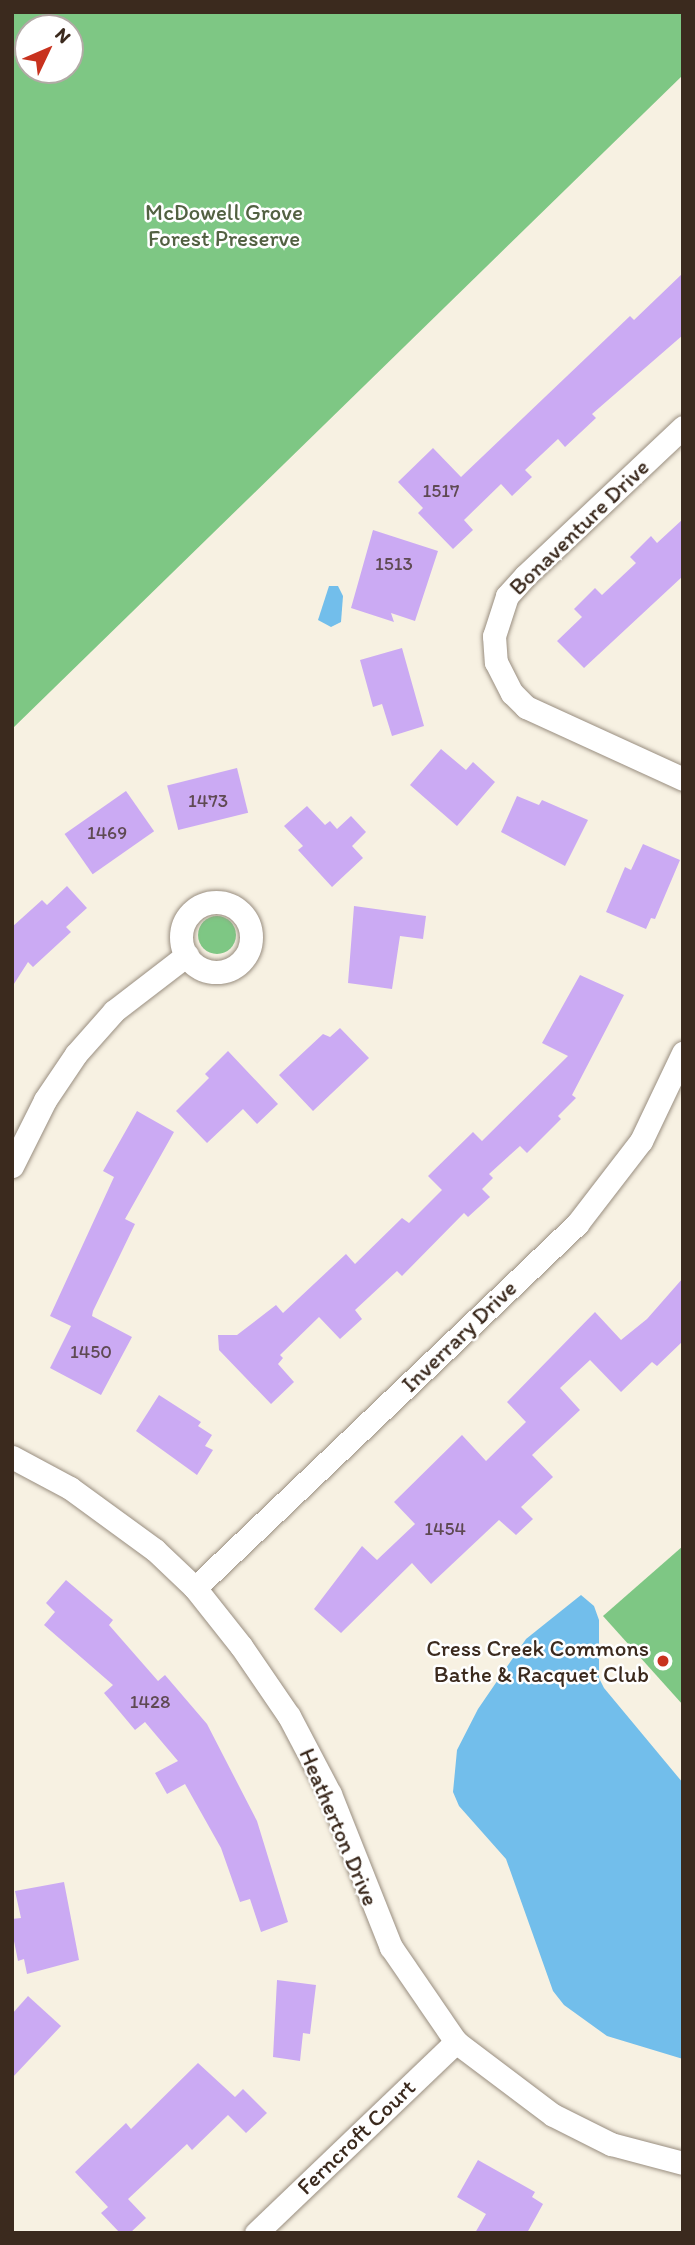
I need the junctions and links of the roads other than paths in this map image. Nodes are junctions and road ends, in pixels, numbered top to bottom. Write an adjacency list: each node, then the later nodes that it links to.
1 (683, 428): 2 (street, Bonaventure Drive)
2 (683, 779)
3 (187, 955): 5 (street)
4 (683, 1054): 7 (street, Inverrary Drive)
5 (12, 1166)
6 (12, 1457): 7 (street, Heatherton Drive)
7 (195, 1588): 8 (street, Heatherton Drive)
8 (456, 2042): 9 (street, Heatherton Drive); 10 (street, Ferncroft Court)
9 (683, 2163)
10 (256, 2233)

